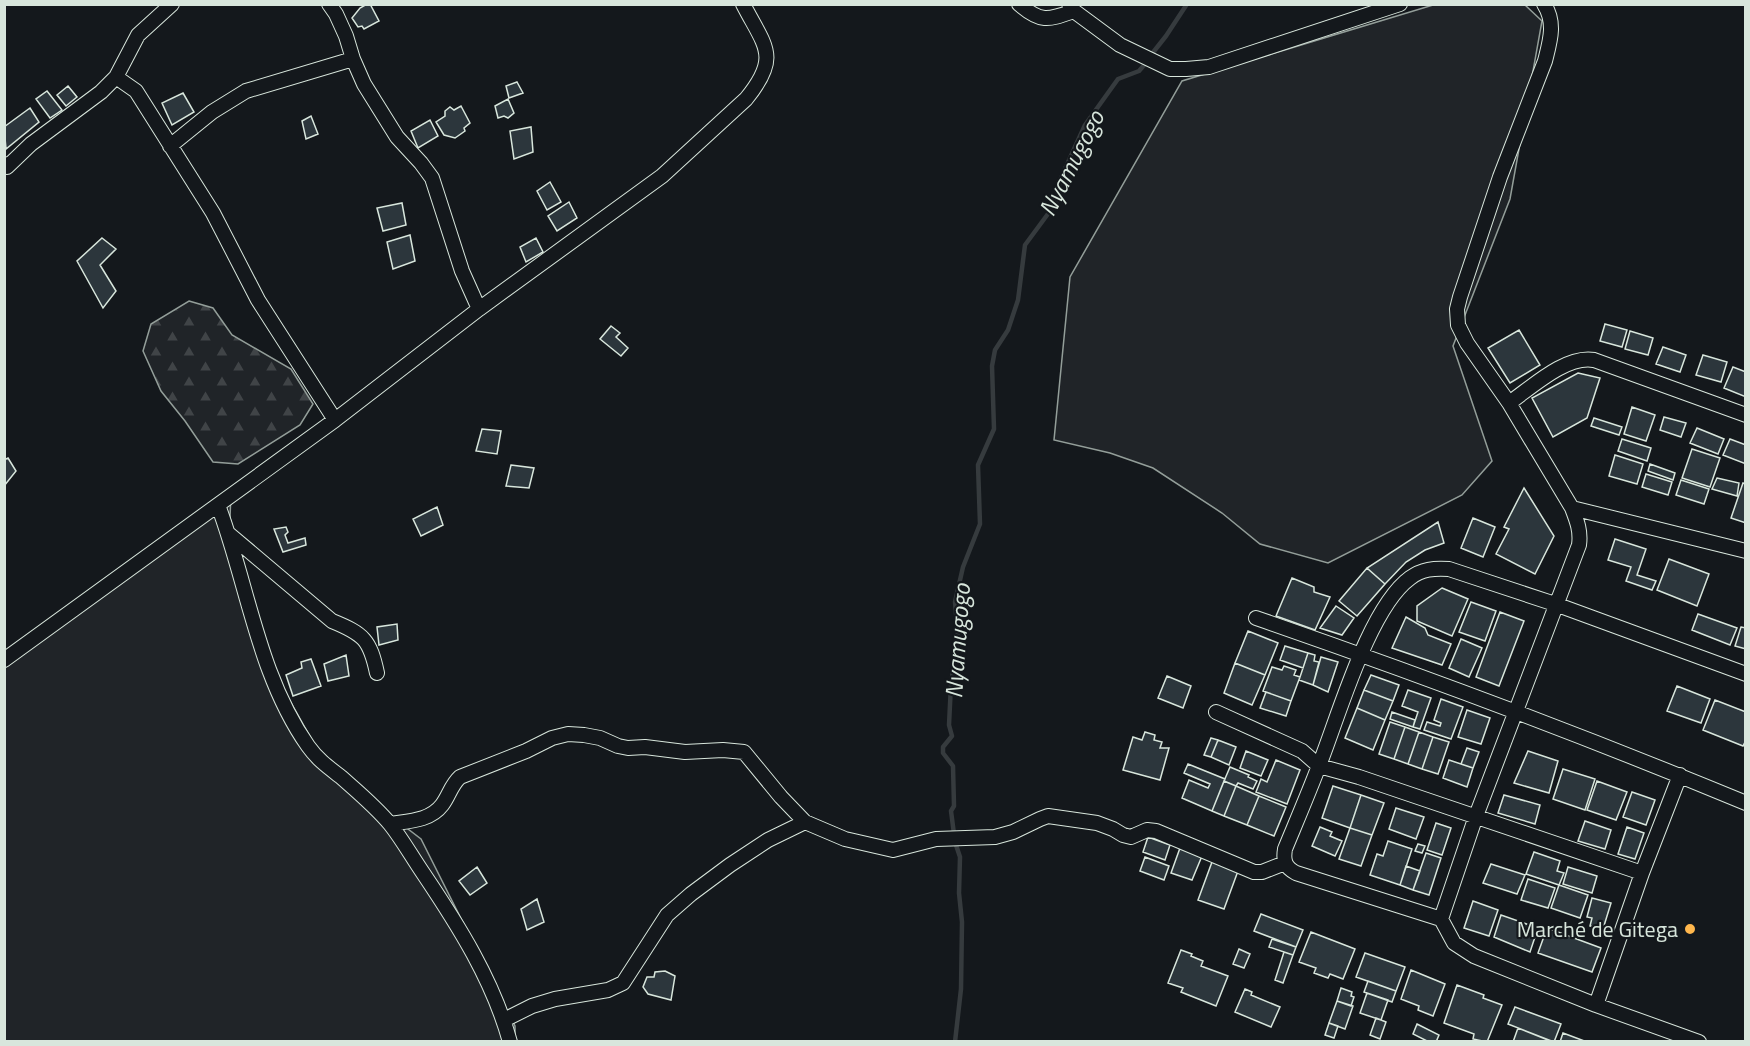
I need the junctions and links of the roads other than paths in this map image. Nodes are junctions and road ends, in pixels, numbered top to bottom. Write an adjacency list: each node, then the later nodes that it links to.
1 (172, 4): 9 (street)
2 (329, 4): 8 (street)
3 (743, 4): 12 (street)
4 (1019, 4): 7 (street)
5 (1400, 4): 7 (street)
6 (1544, 4): 13 (street)
7 (1071, 8)
8 (353, 58): 10 (street); 12 (street)
9 (116, 77): 10 (street); 11 (street)
10 (170, 146): 15 (street)
11 (5, 168)
12 (479, 309): 15 (street)
13 (1509, 403): 14 (street); 17 (street)
14 (1746, 415)
15 (335, 420): 16 (street)
16 (219, 505): 18 (street); 23 (street)
17 (1572, 508): 19 (street); 20 (street)
18 (229, 534): 24 (street); 33 (street)
19 (1746, 551)
20 (1556, 604): 22 (street); 25 (street); 27 (street)
21 (1256, 618): 22 (street)
22 (1361, 654): 27 (street); 28 (street)
23 (4, 660)
24 (377, 674)
25 (1746, 674)
26 (1216, 712): 28 (street)
27 (1516, 712): 29 (street); 31 (street)
28 (1319, 766): 31 (street); 34 (street)
29 (1680, 775): 30 (street); 35 (street)
30 (1746, 803)
31 (1476, 816): 35 (street); 36 (street)
32 (805, 822): 33 (street); 34 (street); 38 (street)
33 (390, 824): 38 (street)
34 (1285, 863): 36 (street)
35 (1642, 873): 37 (street)
36 (1441, 919): 37 (street)
37 (1596, 1005): 40 (street)
38 (504, 1020): 39 (street)
39 (510, 1041)
40 (1699, 1041)

